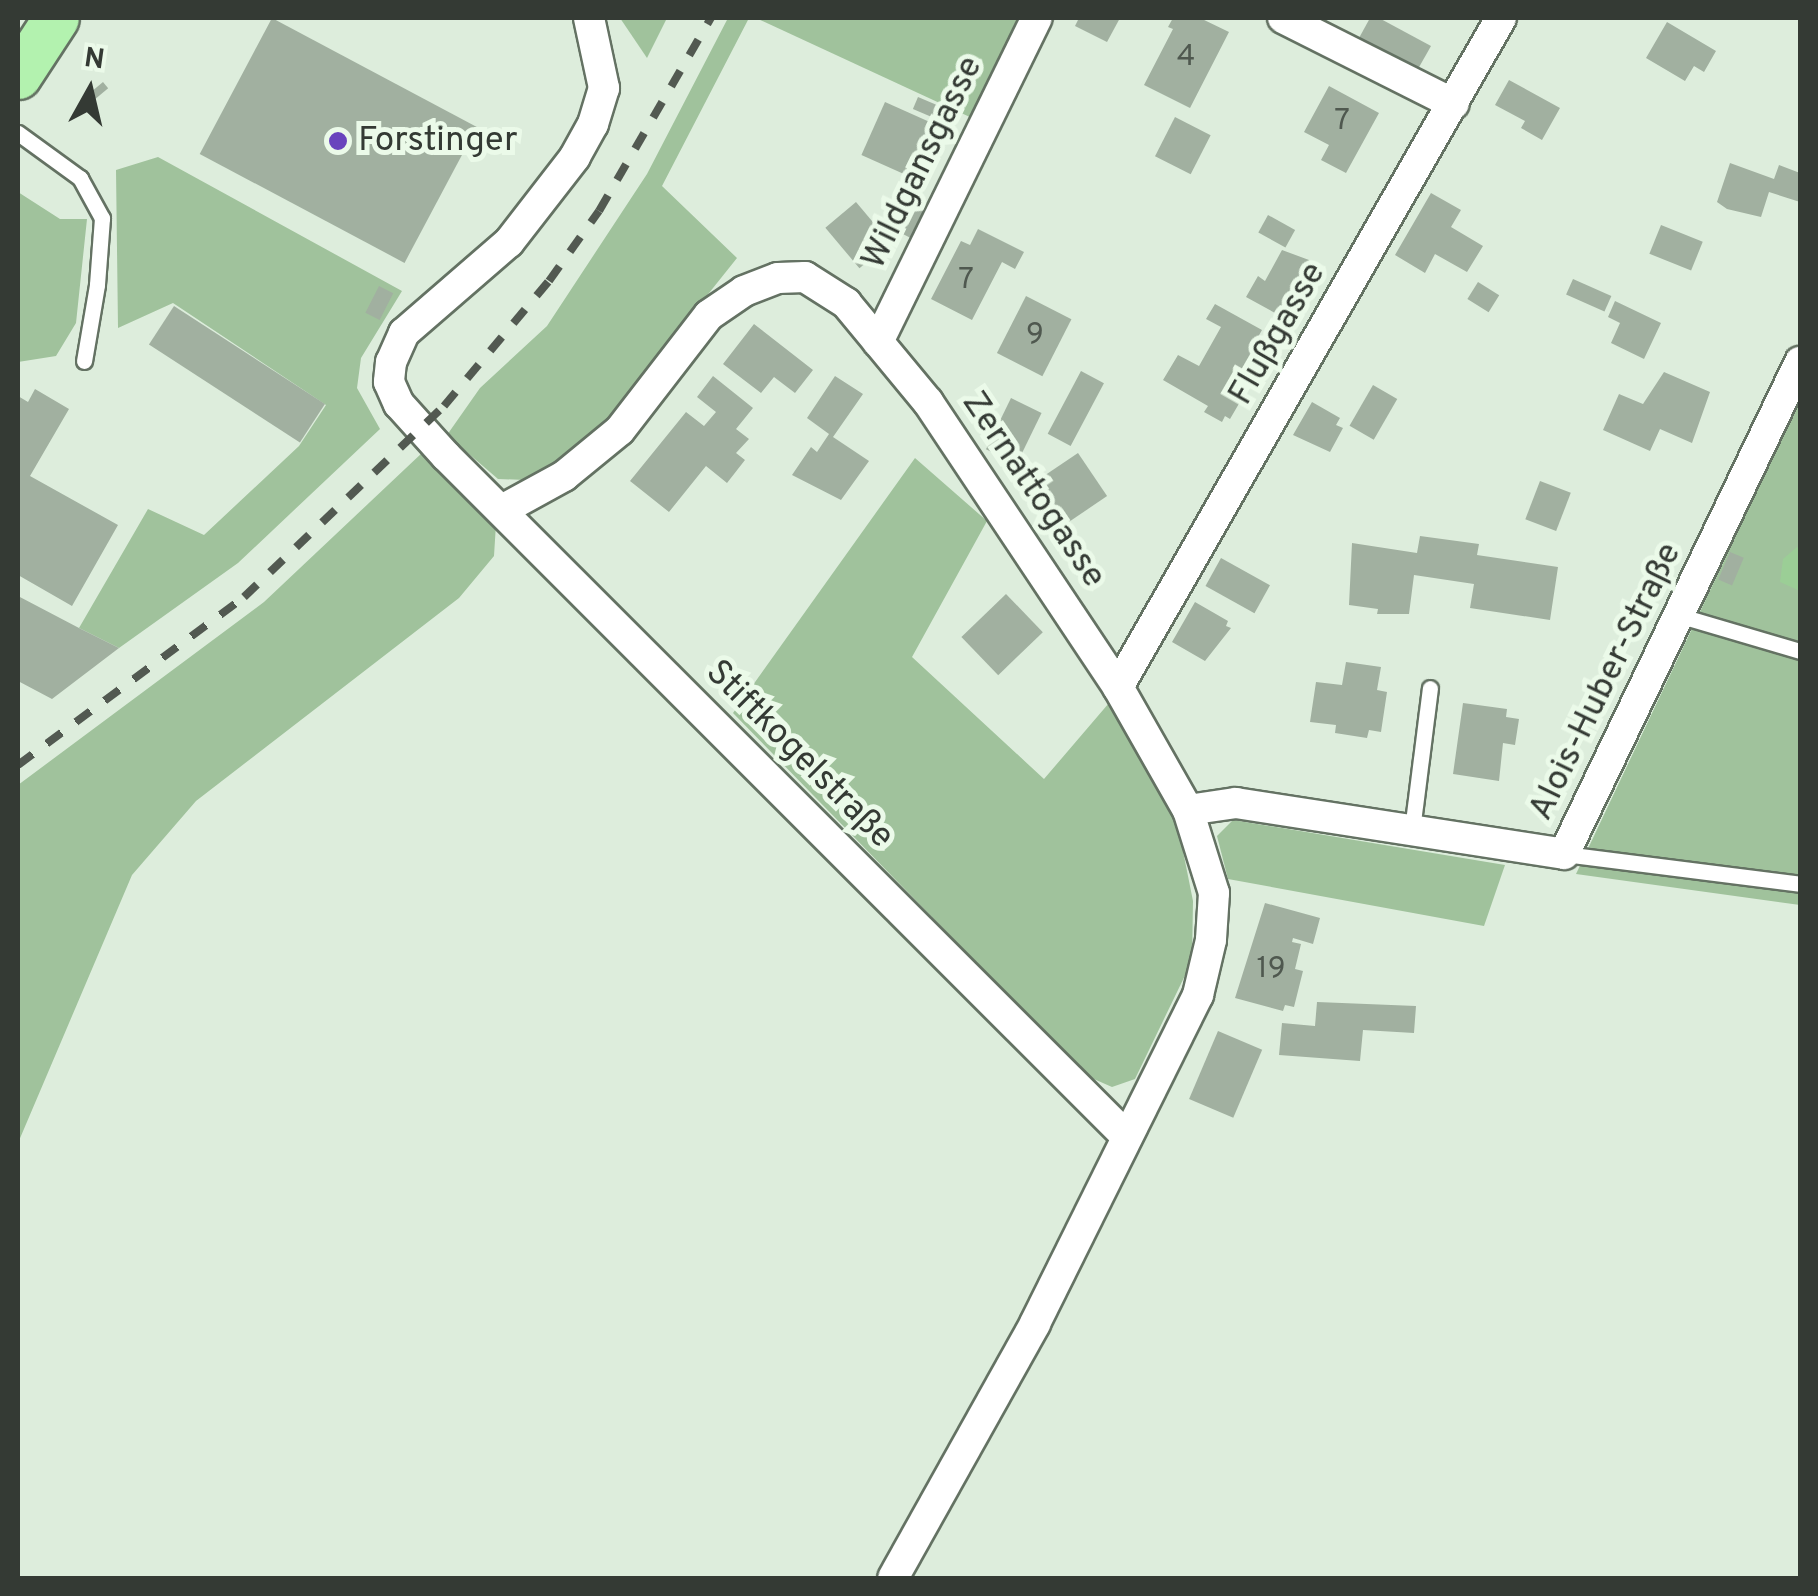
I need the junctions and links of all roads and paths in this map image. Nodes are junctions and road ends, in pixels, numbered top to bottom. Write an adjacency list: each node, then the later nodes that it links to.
1 (56, 18): 6 (main road)
2 (589, 18): 12 (street, Stiftkogelstraße)
3 (1037, 18): 9 (street, Wildgansgasse)
4 (1283, 18): 7 (street)
5 (1501, 18): 7 (street, Flußgasse)
6 (18, 76)
7 (1454, 104): 15 (street, Flußgasse)
8 (18, 133): 10 (lane)
9 (878, 342): 12 (street, Zernattogasse); 15 (street, Zernattogasse)
10 (84, 361)
11 (1800, 362): 13 (street, Alois-Huber-Straße)
12 (502, 510): 21 (street, Stiftkogelstraße)
13 (1681, 616): 14 (lane); 19 (street, Alois-Huber-Straße)
14 (1800, 651)
15 (1118, 687): 17 (street, Zernattogasse)
16 (1430, 688): 18 (lane)
17 (1188, 810): 18 (street, Alois-Huber-Straße); 21 (street, Zernattogasse)
18 (1412, 830): 19 (street, Alois-Huber-Straße)
19 (1564, 854): 20 (lane)
20 (1800, 884)
21 (1128, 1137): 22 (street)
22 (893, 1578)

